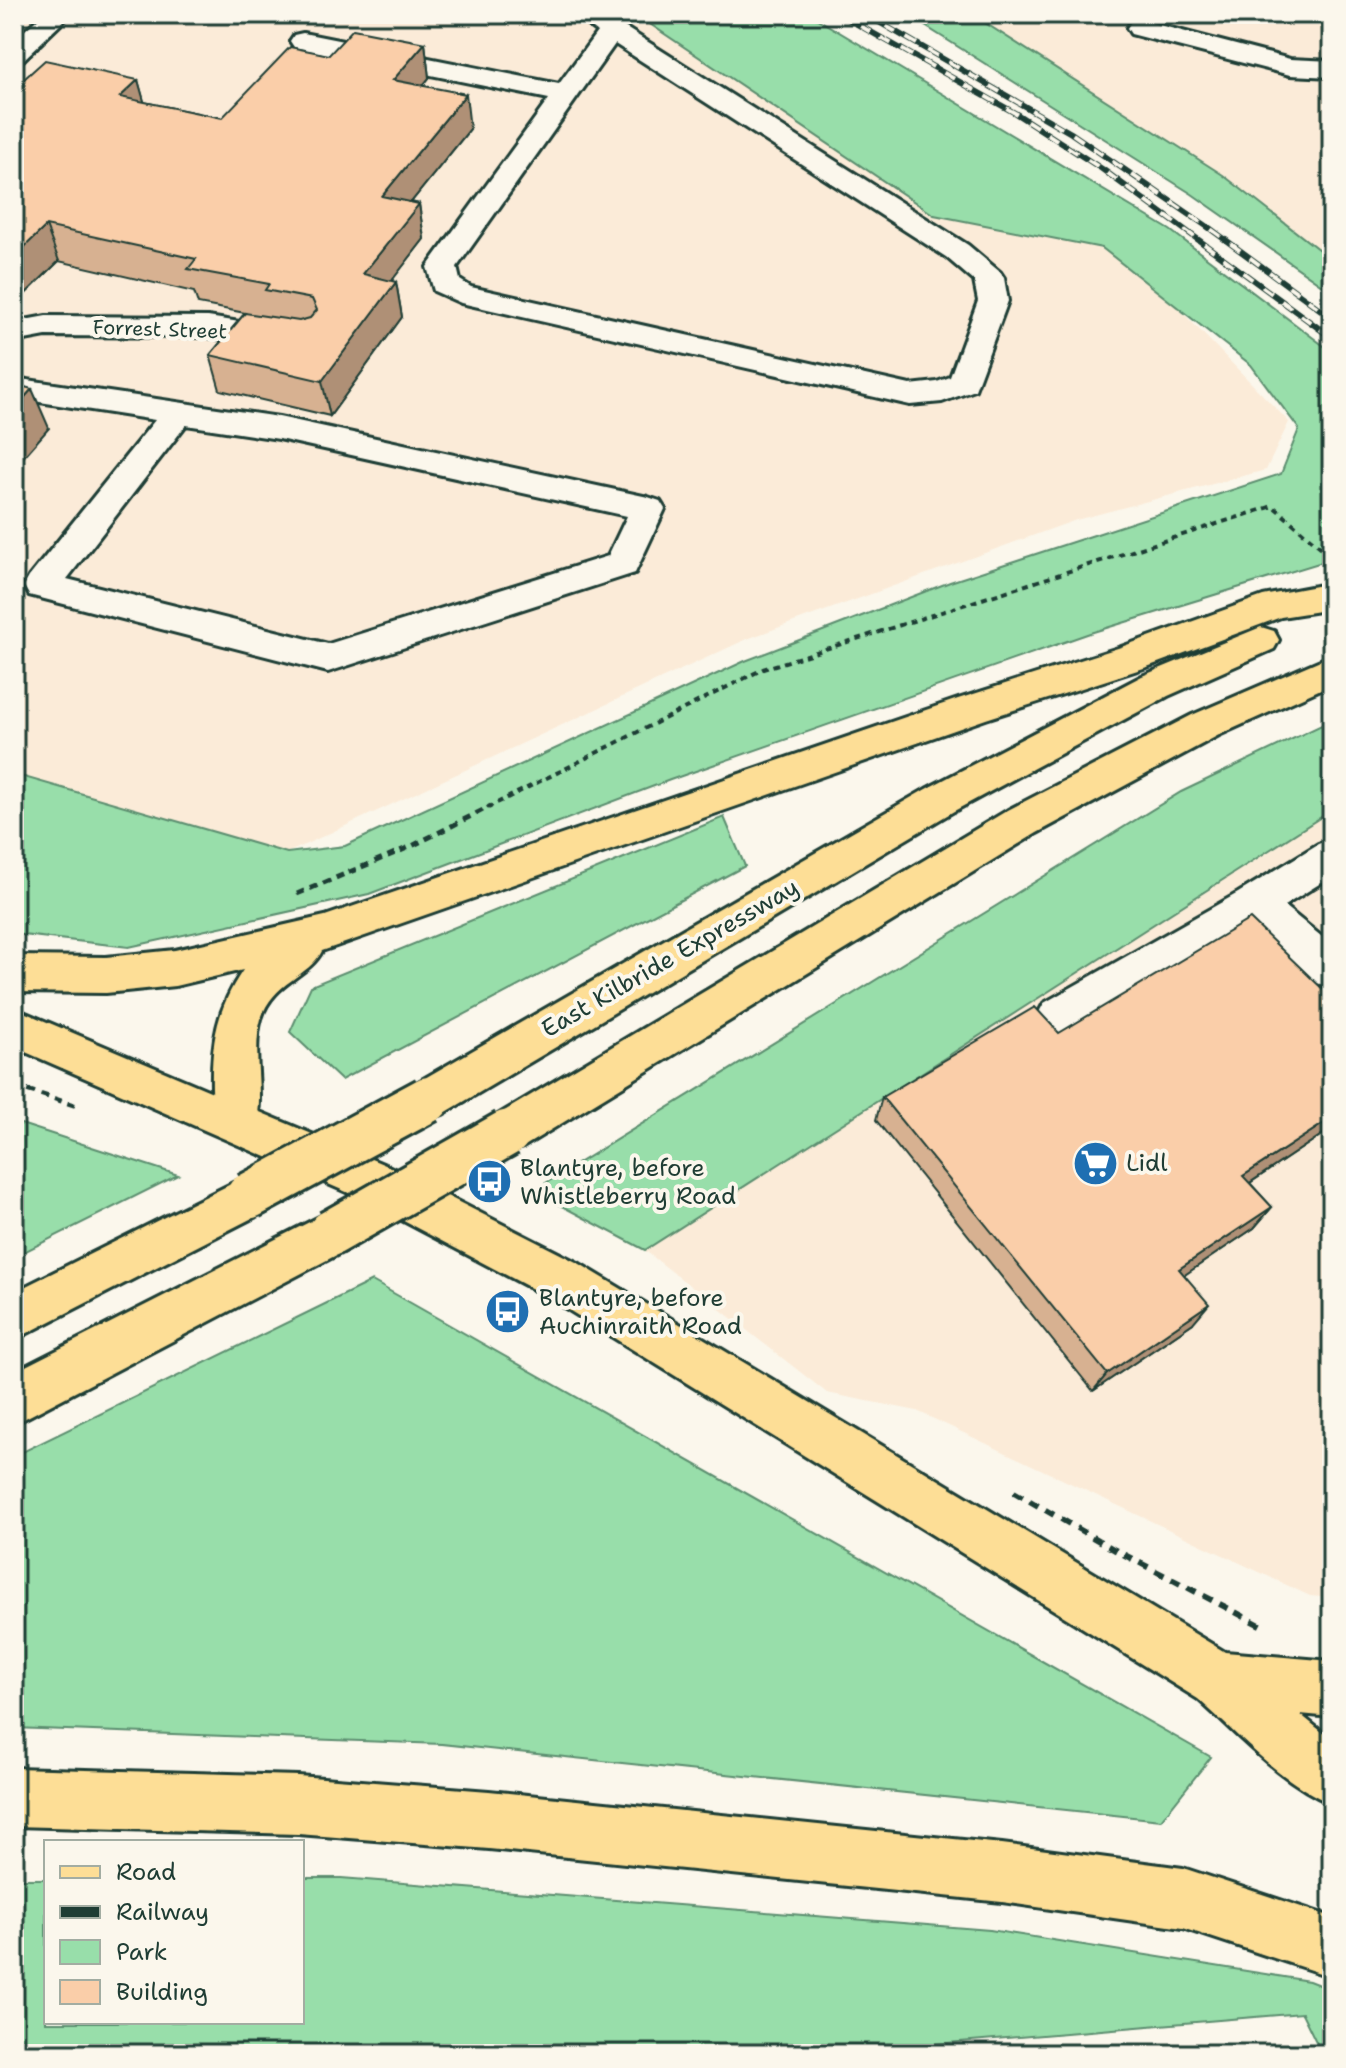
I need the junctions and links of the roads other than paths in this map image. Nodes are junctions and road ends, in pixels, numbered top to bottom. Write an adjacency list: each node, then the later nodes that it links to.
1 (58, 14): 5 (street)
2 (586, 14): 4 (street)
3 (1140, 28): 7 (street)
4 (611, 31): 8 (street); 8 (street)
5 (14, 54)
6 (282, 63): 8 (street)
7 (1332, 69)
8 (566, 94)
9 (14, 332): 10 (street, Forrest Street)
10 (306, 343)
11 (14, 388): 12 (street)
12 (178, 413): 12 (street)
13 (1332, 596): 18 (main road)
14 (1332, 614): 24 (main road, East Kilbride Expressway, bridge)
15 (1332, 669): 25 (main road, bridge)
16 (1332, 855): 17 (street)
17 (1253, 905): 19 (street); 21 (street)
18 (325, 933): 20 (main road); 23 (main road)
19 (1332, 970)
20 (14, 974)
21 (1059, 1016)
22 (14, 1027): 23 (main road)
23 (236, 1122): 26 (main road)
24 (14, 1317)
25 (14, 1399)
26 (1218, 1679): 27 (main road); 28 (main road)
27 (1332, 1689)
28 (1332, 1775)
29 (14, 1797): 30 (main road)
30 (1332, 1947)

